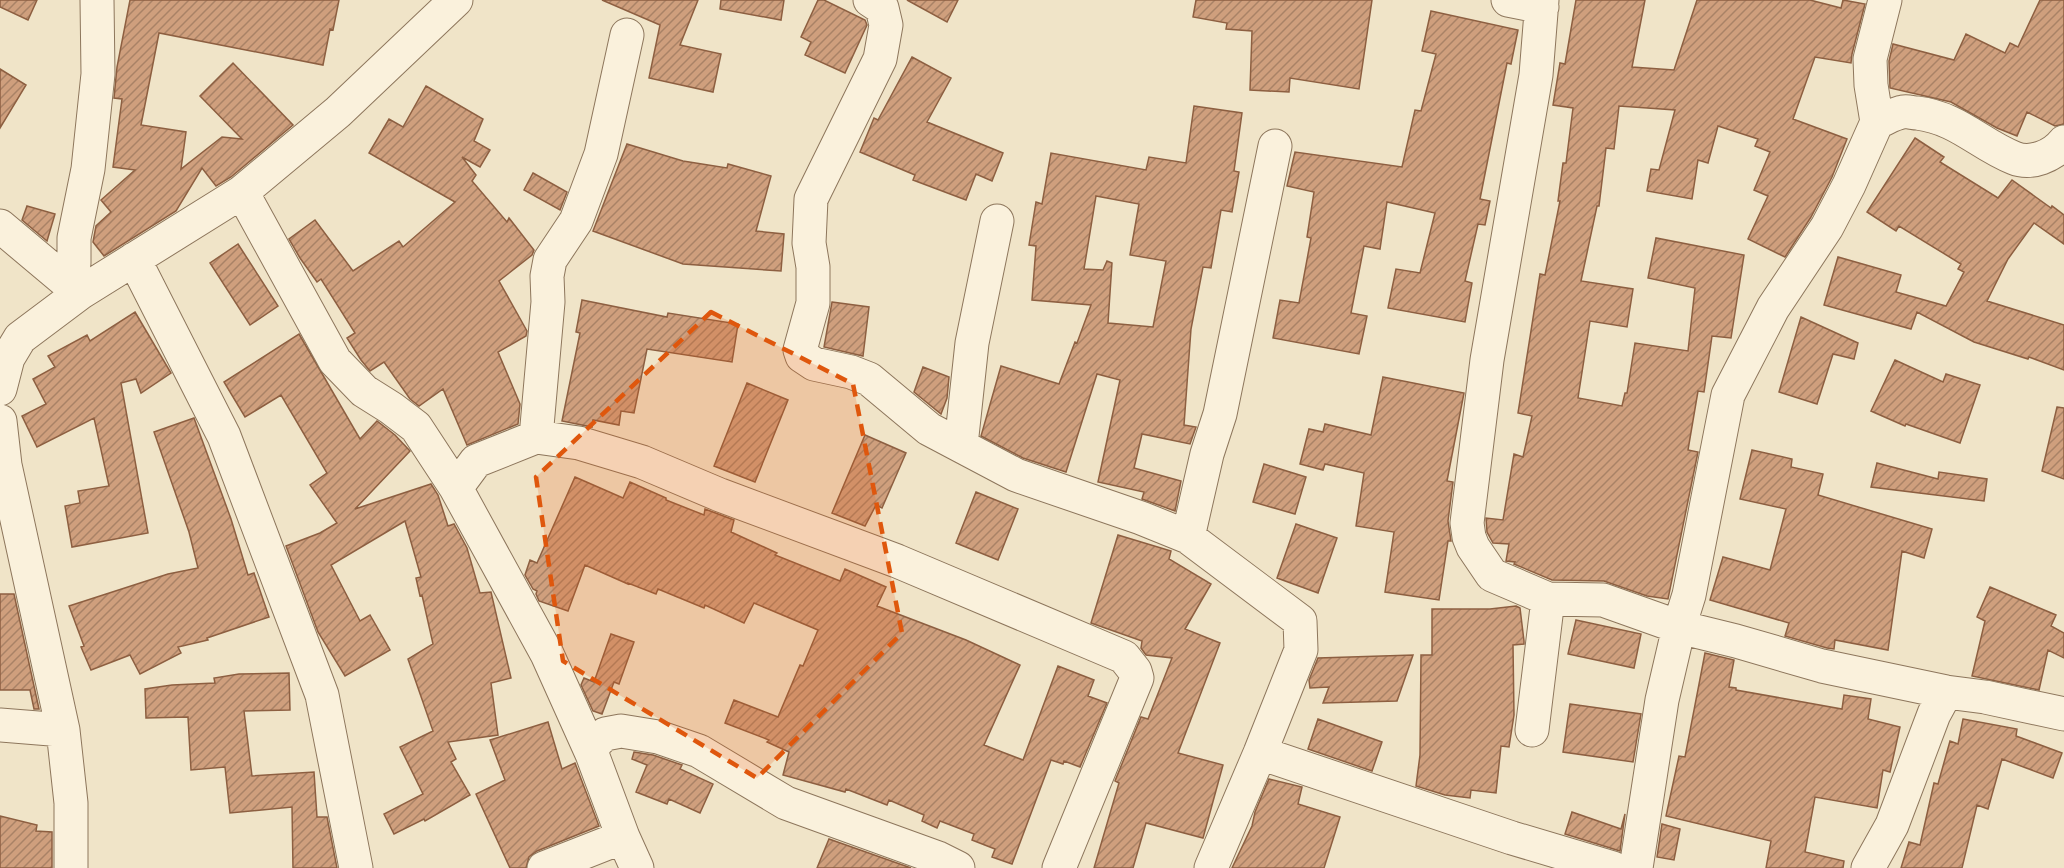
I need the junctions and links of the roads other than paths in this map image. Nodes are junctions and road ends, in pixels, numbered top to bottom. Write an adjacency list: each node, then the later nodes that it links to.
1 (97, 0): 15 (street)
2 (456, 0): 11 (street)
3 (870, 0): 20 (street)
4 (1508, 0): 6 (street)
5 (1885, 0): 8 (street)
6 (1542, 4): 24 (street)
7 (627, 35): 19 (street)
8 (1877, 122): 9 (street); 25 (street)
9 (2064, 142)
10 (1275, 146): 23 (street)
11 (242, 192): 14 (street); 22 (street)
12 (997, 221): 20 (street)
13 (0, 226): 15 (street)
14 (134, 259): 15 (street); 36 (street)
15 (75, 289): 16 (street)
16 (0, 382): 17 (street)
17 (0, 389)
18 (0, 420): 21 (street)
19 (536, 437): 22 (street); 40 (street)
20 (961, 445): 23 (street)
21 (3, 465): 29 (street)
22 (456, 488): 32 (street)
23 (1188, 537): 31 (street)
24 (1548, 599): 25 (street); 30 (street)
25 (1679, 627): 26 (street); 34 (street)
26 (1946, 692): 27 (street); 42 (street)
27 (2064, 714)
28 (0, 725): 29 (street)
29 (63, 730): 35 (street)
30 (1532, 730)
31 (1260, 753): 34 (street); 41 (street)
32 (592, 754): 33 (street); 39 (street)
33 (623, 837): 37 (street); 38 (street)
34 (1634, 867)
35 (71, 868)
36 (356, 868)
37 (544, 868)
38 (637, 868)
39 (958, 868)
40 (1059, 868)
41 (1211, 868)
42 (1868, 868)

